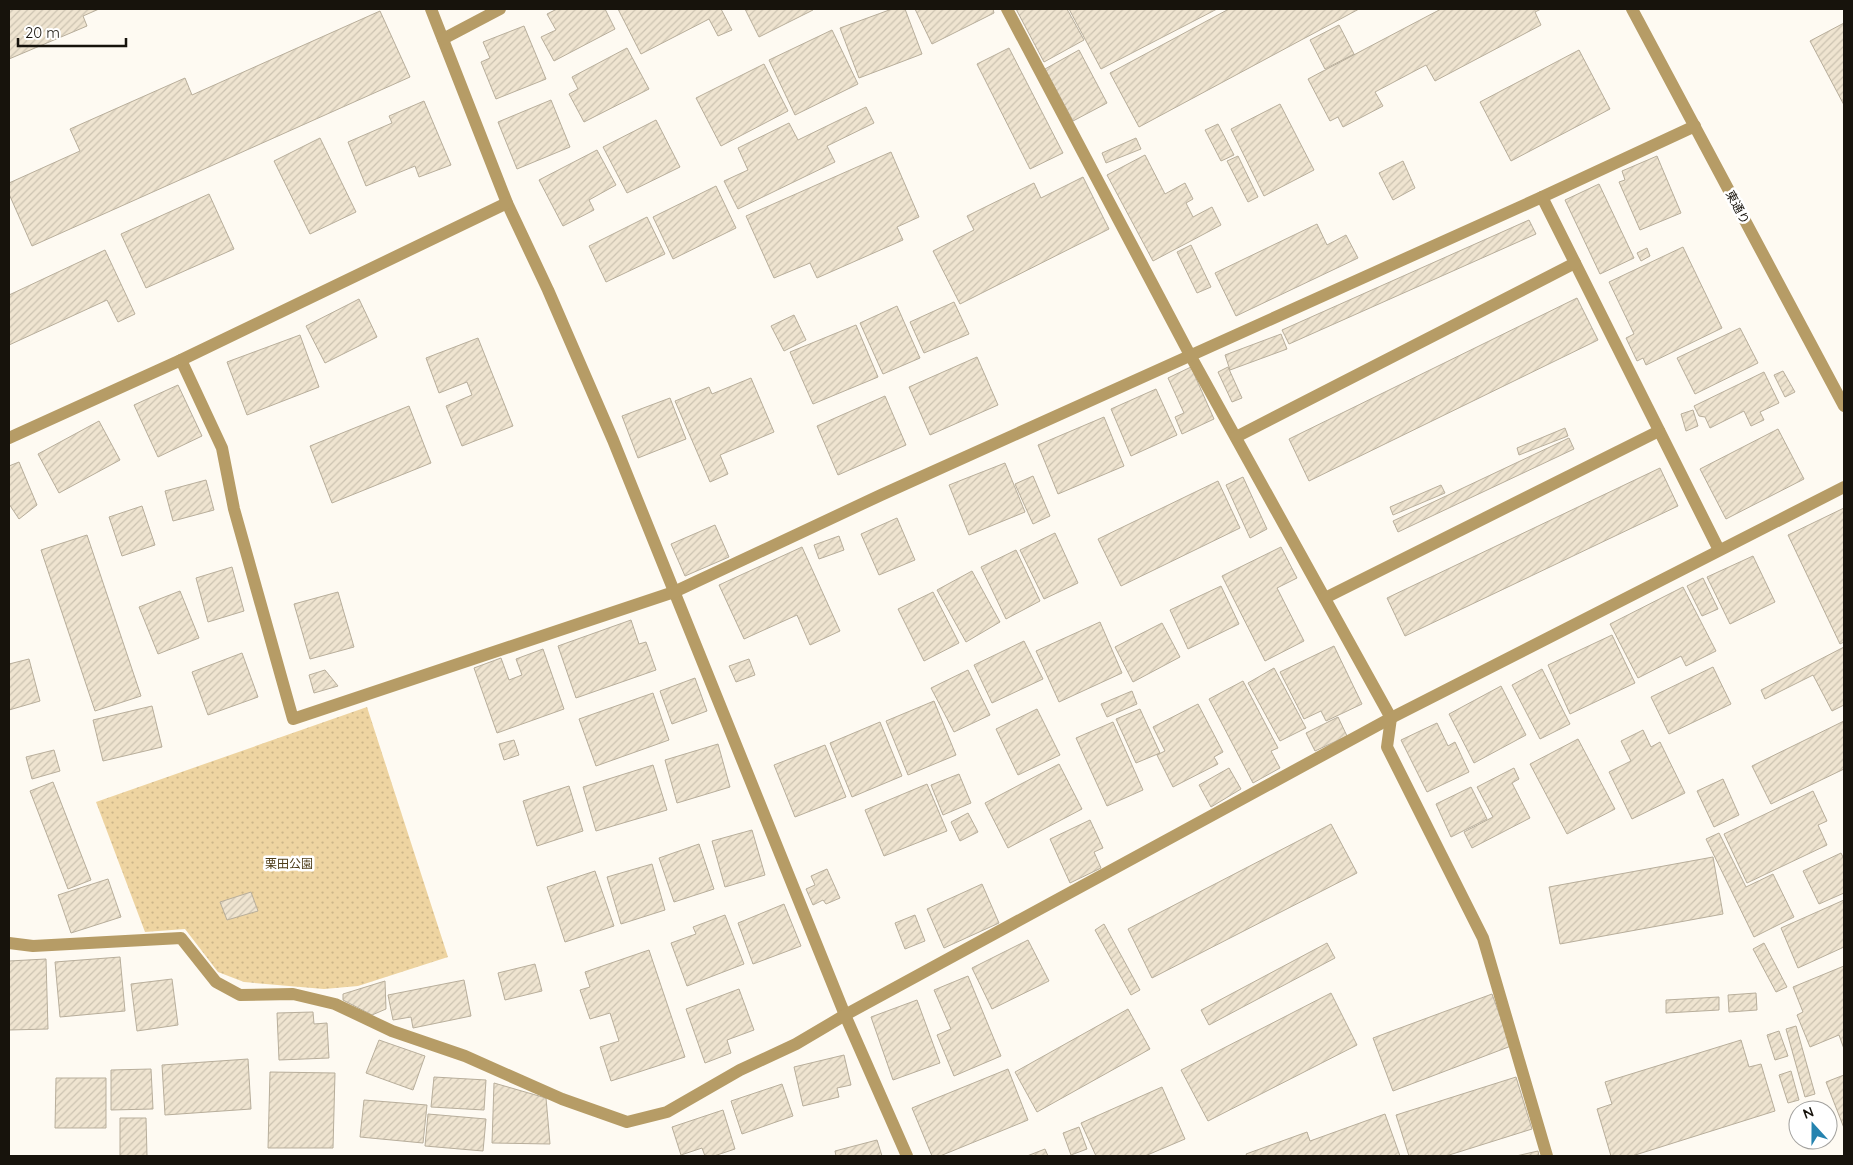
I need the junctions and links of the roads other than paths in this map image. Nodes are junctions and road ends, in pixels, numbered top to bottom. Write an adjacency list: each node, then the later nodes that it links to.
1 (432, 9): 5 (street)
2 (500, 9): 5 (street)
3 (1007, 9): 10 (street)
4 (1632, 9): 6 (street, 東通り)
5 (443, 39): 8 (street)
6 (1695, 126): 7 (street); 12 (street, 東通り)
7 (1542, 197): 9 (street); 10 (street)
8 (507, 203): 11 (street); 18 (street)
9 (1575, 263): 13 (street); 14 (street)
10 (1190, 354): 14 (street); 18 (street)
11 (181, 360): 15 (street); 18 (street)
12 (1844, 406)
13 (1659, 431): 17 (street); 19 (street)
14 (1236, 437): 19 (street)
15 (9, 438)
16 (1844, 487): 17 (street)
17 (1719, 550): 20 (street)
18 (674, 592): 22 (street)
19 (1325, 598): 20 (street)
20 (1391, 718): 22 (street); 24 (street)
21 (9, 943): 22 (street)
22 (845, 1015): 23 (street)
23 (907, 1156)
24 (1547, 1156)

